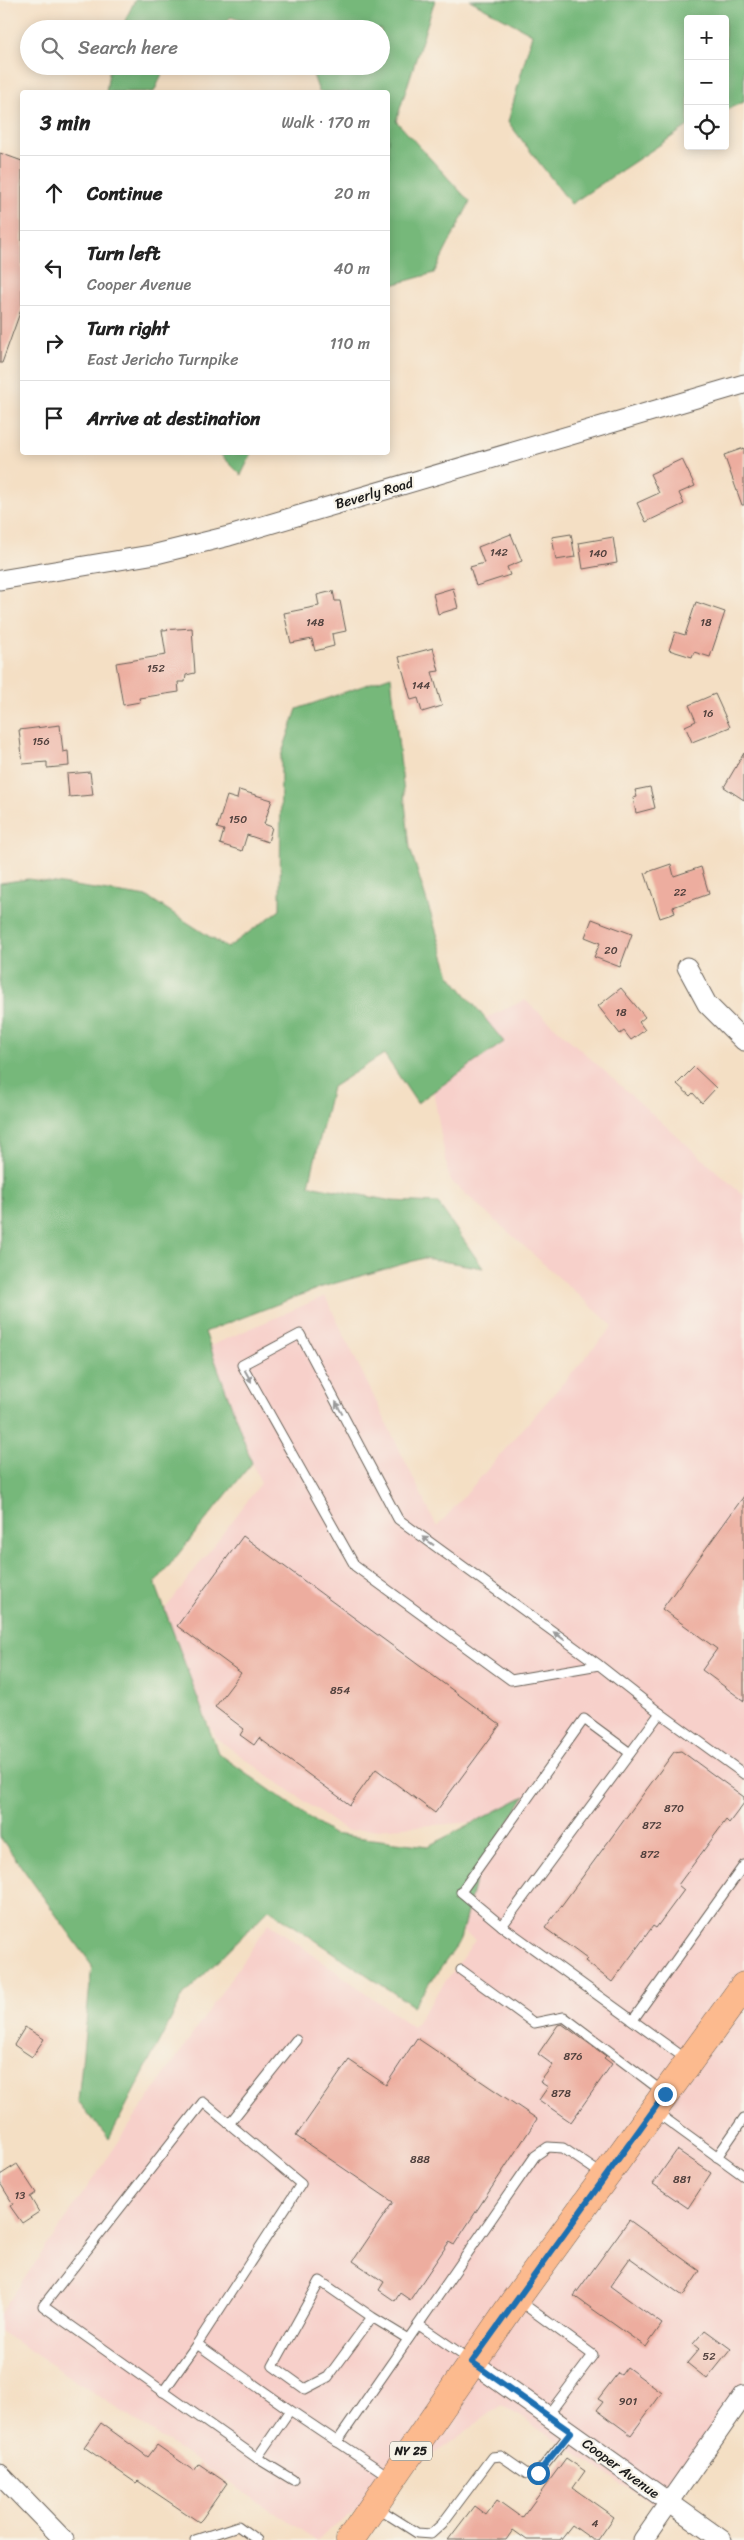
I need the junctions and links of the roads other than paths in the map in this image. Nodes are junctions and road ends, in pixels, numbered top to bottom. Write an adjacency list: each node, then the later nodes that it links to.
1 (744, 384): 2 (street, Beverly Road)
2 (0, 580)
3 (687, 968): 4 (street)
4 (744, 1041)
5 (599, 1665): 5 (lane, one-way to 5); 6 (lane)
6 (660, 1713): 7 (lane); 8 (lane)
7 (630, 1754): 10 (lane); 10 (lane)
8 (744, 1774)
9 (744, 1865): 13 (lane)
10 (502, 1926): 13 (lane)
11 (461, 1970): 16 (lane)
12 (742, 1993): 15 (main road, NY 25)
13 (633, 2020): 15 (lane)
14 (296, 2040): 18 (lane)
15 (689, 2061): 16 (main road, NY 25)
16 (659, 2102): 19 (lane); 20 (main road, NY 25)
17 (744, 2118): 19 (lane)
18 (229, 2124): 26 (lane); 28 (lane)
19 (717, 2156): 21 (lane)
20 (605, 2176): 22 (main road, NY 25); 24 (lane)
21 (744, 2176)
22 (516, 2299): 27 (main road, NY 25); 31 (lane)
23 (372, 2317): 23 (lane); 25 (lane)
24 (418, 2325): 25 (lane); 27 (lane)
25 (408, 2340): 33 (lane)
26 (196, 2344): 28 (lane); 30 (lane)
27 (472, 2362): 31 (street, Cooper Avenue); 36 (main road, NY 25)
28 (163, 2392): 34 (lane)
29 (744, 2394): 38 (street)
30 (290, 2410): 33 (lane); 34 (lane)
31 (548, 2415): 32 (street, Cooper Avenue)
32 (571, 2432): 38 (street, Cooper Avenue); 39 (lane)
33 (337, 2442): 36 (lane)
34 (257, 2458): 37 (lane)
35 (0, 2474): 40 (street)
36 (392, 2478): 39 (main road, NY 25)
37 (293, 2480)
38 (668, 2502): 44 (street); 45 (street, Cooper Avenue)
39 (374, 2505): 43 (main road, NY 25)
40 (64, 2540)
41 (195, 2540): 42 (lane)
42 (257, 2540)
43 (350, 2540)
44 (642, 2540)
45 (722, 2540)

